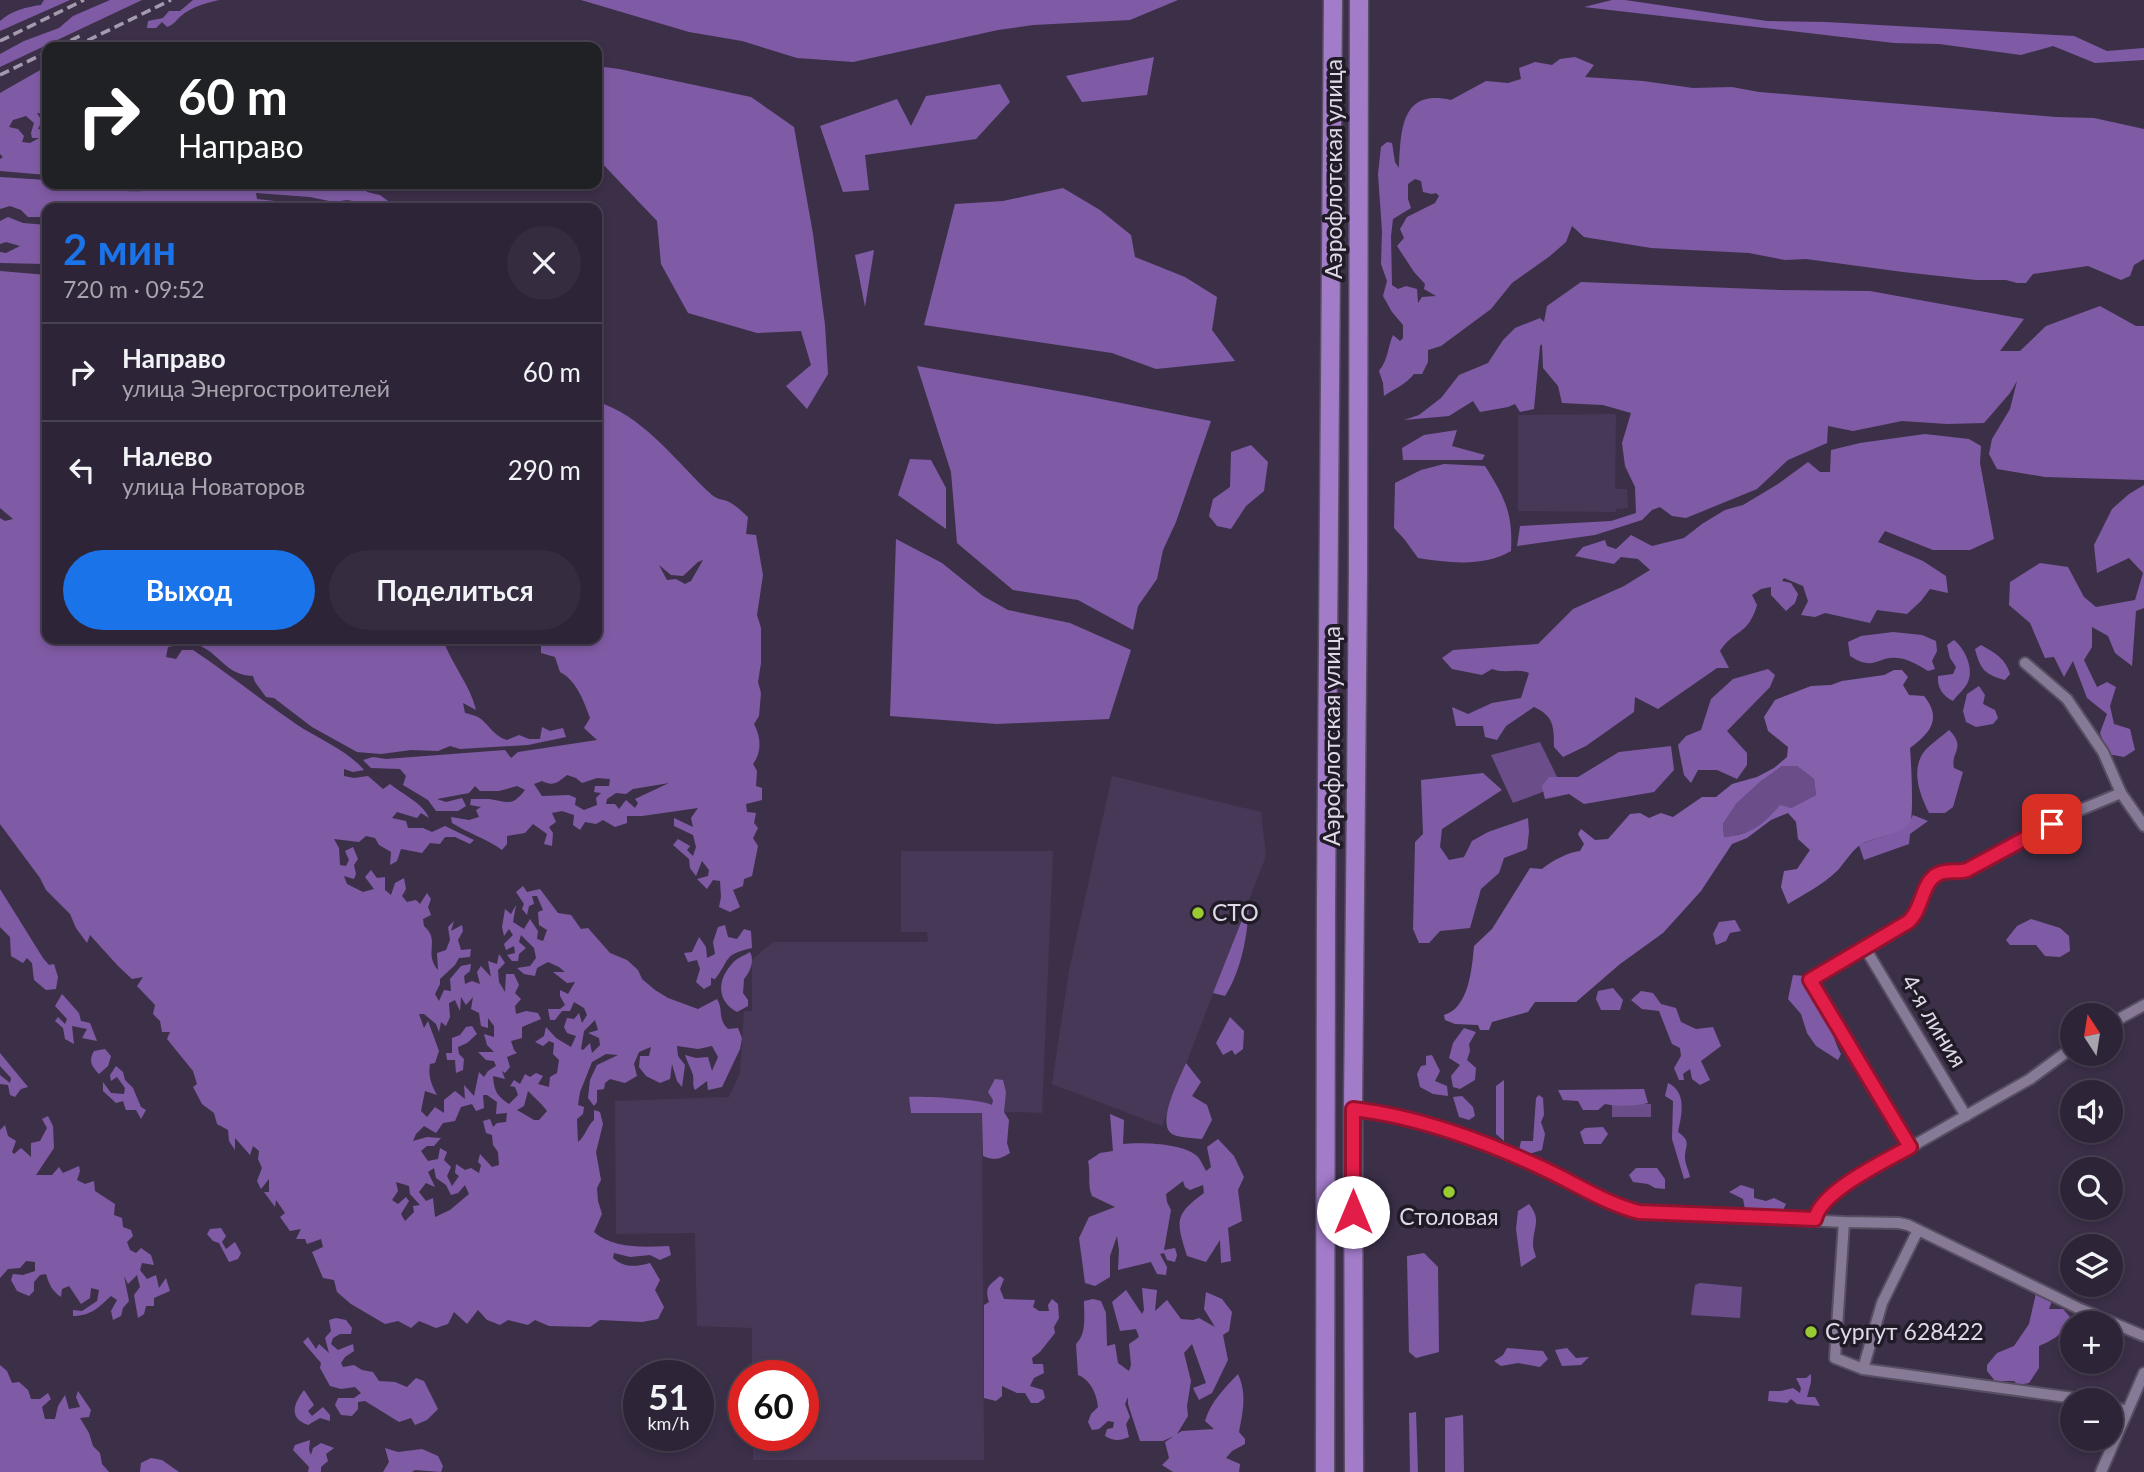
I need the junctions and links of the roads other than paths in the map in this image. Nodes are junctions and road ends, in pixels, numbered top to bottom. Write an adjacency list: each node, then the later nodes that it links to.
1 (1333, 0): 22 (main road, Аэрофлотская улица)
2 (1359, 0): 10 (main road, Аэрофлотская улица)
3 (2025, 663): 4 (street)
4 (2121, 793): 5 (street); 6 (street)
5 (2144, 826)
6 (1865, 948): 11 (street, 4-я линия); 12 (street)
7 (2144, 1005): 8 (street)
8 (2123, 1017)
9 (2060, 1057): 11 (street)
10 (1353, 1109): 13 (street); 23 (main road, Аэрофлотская улица)
11 (1966, 1116): 12 (street)
12 (1910, 1147): 13 (street)
13 (1815, 1219): 14 (street)
14 (1844, 1222): 15 (street); 17 (street)
15 (1918, 1230): 16 (street); 17 (street)
16 (2144, 1336)
17 (1863, 1369): 19 (street)
18 (2144, 1373): 21 (street)
19 (2060, 1396)
20 (2123, 1410): 21 (street)
21 (2127, 1411): 24 (street)
22 (1325, 1472)
23 (1354, 1472)
24 (2101, 1472)

